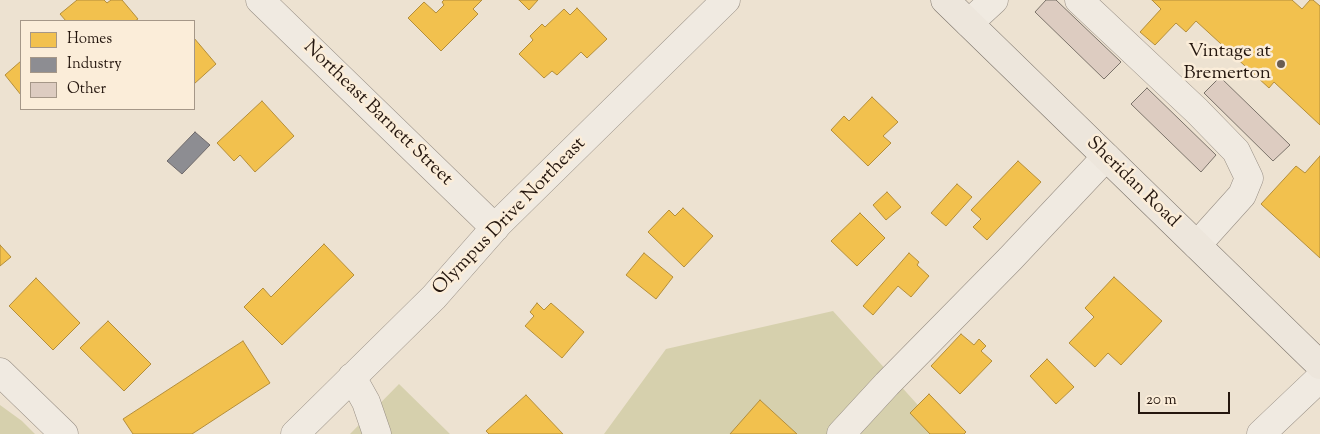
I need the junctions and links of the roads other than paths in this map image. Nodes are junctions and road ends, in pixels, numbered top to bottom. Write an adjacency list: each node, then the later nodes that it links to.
1 (260, 0): 8 (street, Northeast Barnett Street)
2 (726, 0): 8 (street, Olympus Drive Northeast)
3 (945, 0): 6 (main road, Sheridan Road)
4 (994, 0): 6 (street)
5 (1079, 0): 9 (street)
6 (969, 24): 7 (main road, Sheridan Road)
7 (1106, 157): 9 (main road, Sheridan Road); 17 (street)
8 (495, 228): 12 (street, Olympus Drive Northeast)
9 (1197, 245): 10 (main road, Sheridan Road)
10 (1320, 365)
11 (0, 372): 15 (street)
12 (352, 378): 14 (street); 16 (street, Olympus Drive Northeast)
13 (1320, 378): 18 (street)
14 (378, 432)
15 (64, 434)
16 (294, 434)
17 (841, 434)
18 (1261, 434)

